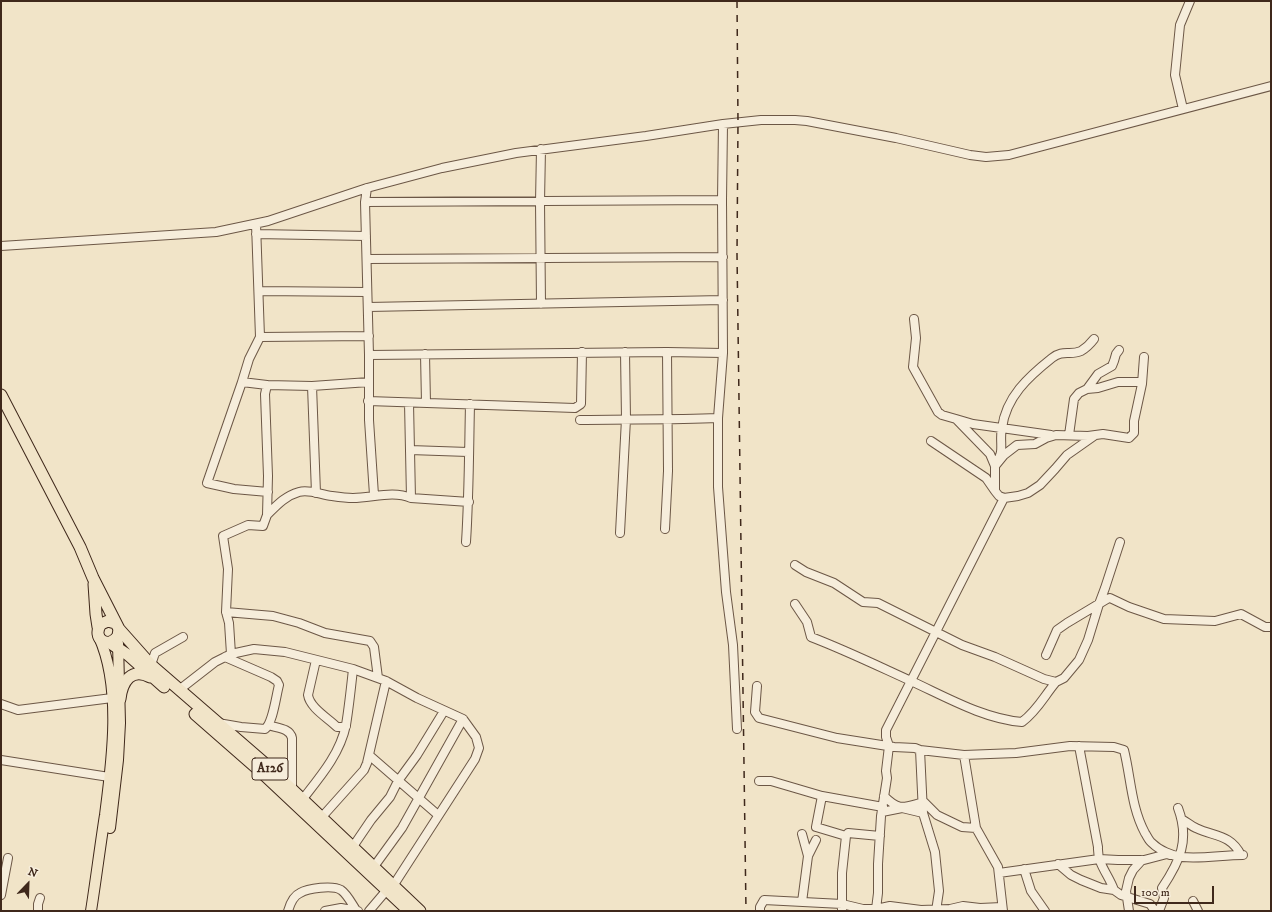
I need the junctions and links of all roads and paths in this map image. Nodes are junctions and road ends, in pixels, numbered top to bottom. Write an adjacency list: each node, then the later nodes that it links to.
1 (1190, 1): 3 (street)
2 (1271, 86): 3 (street)
3 (1183, 109): 4 (street)
4 (723, 124): 5 (street); 7 (street)
5 (541, 149): 6 (street); 9 (street)
6 (367, 188): 8 (street); 10 (street)
7 (722, 200): 9 (street); 14 (street)
8 (365, 202): 9 (street); 12 (street)
9 (540, 202): 16 (street)
10 (256, 224): 11 (street); 13 (street)
11 (256, 234): 12 (street); 17 (street)
12 (366, 236): 15 (street)
13 (1, 246)
14 (723, 256): 16 (street); 19 (street)
15 (367, 259): 16 (street); 18 (street)
16 (540, 259): 20 (street)
17 (259, 291): 18 (street); 24 (street)
18 (368, 292): 21 (street)
19 (723, 300): 20 (street); 30 (street)
20 (541, 304): 21 (street)
21 (368, 307): 23 (street)
22 (914, 319): 47 (street)
23 (368, 336): 24 (street); 32 (street)
24 (260, 337): 34 (street)
25 (1094, 339): 50 (street)
26 (1119, 350): 39 (street)
27 (582, 352): 28 (street); 31 (street); 44 (street)
28 (625, 352): 29 (street); 46 (street)
29 (667, 352): 30 (street); 49 (street)
30 (723, 353): 45 (street)
31 (425, 354): 32 (street); 43 (street)
32 (369, 355): 35 (street)
33 (1144, 357): 36 (street)
34 (242, 382): 37 (street); 59 (street)
35 (369, 382): 38 (street); 41 (street)
36 (1142, 382): 39 (street); 53 (street)
37 (267, 385): 38 (street); 59 (street)
38 (312, 386): 60 (street)
39 (1086, 389): 52 (street)
40 (1, 395): 71 (highway, A126)
41 (368, 401): 42 (street); 61 (street)
42 (410, 403): 43 (street); 55 (street)
43 (426, 404): 44 (street)
44 (470, 404): 56 (street)
45 (718, 418): 49 (street); 98 (street)
46 (626, 419): 48 (street); 49 (street); 67 (street)
47 (956, 419): 50 (street); 57 (street)
48 (580, 420)
49 (668, 420): 66 (street)
50 (1002, 428): 51 (street); 57 (street)
51 (1056, 435): 52 (street); 57 (street)
52 (1070, 435): 53 (street)
53 (1095, 435): 63 (street)
54 (931, 440): 58 (street)
55 (410, 450): 56 (street); 62 (street)
56 (468, 452): 64 (street)
57 (995, 466): 58 (street)
58 (995, 491): 63 (street)
59 (268, 492): 65 (street)
60 (316, 493): 61 (street); 65 (street)
61 (374, 495): 62 (street)
62 (411, 498): 64 (street)
63 (1004, 498): 77 (street)
64 (469, 502): 68 (street)
65 (267, 515): 74 (street)
66 (665, 529)
67 (620, 533)
68 (466, 542)
69 (1120, 542): 73 (street)
70 (795, 565): 77 (street)
71 (93, 578): 76 (highway, A126); 78 (highway, A126)
72 (795, 604): 86 (street)
73 (1099, 604): 75 (street); 80 (street); 87 (street)
74 (226, 612): 81 (street); 85 (street)
75 (1271, 627)
76 (99, 632): 78 (highway, A126); 78 (highway); 91 (main road)
77 (936, 633): 86 (street); 87 (street)
78 (116, 636): 83 (highway, A126); 88 (highway, A126); 91 (main road)
79 (183, 636): 83 (street)
80 (1046, 655)
81 (228, 656): 82 (street); 90 (street); 96 (street)
82 (316, 660): 84 (street); 97 (street)
83 (151, 665): 90 (highway, A126)
84 (353, 669): 85 (street); 97 (street)
85 (382, 679): 93 (street); 102 (street)
86 (911, 681): 87 (street); 99 (street)
87 (1056, 682)
88 (160, 683): 91 (highway); 136 (highway, A126)
89 (757, 686): 99 (street)
90 (179, 690): 95 (highway, A126)
91 (116, 698): 92 (street); 105 (main road); 150 (main road)
92 (1, 704)
93 (444, 711): 94 (street); 106 (street)
94 (462, 719): 111 (street); 118 (street)
95 (217, 723): 96 (street); 108 (highway, A126)
96 (268, 725): 108 (street)
97 (346, 726): 112 (street)
98 (737, 729)
99 (889, 746): 101 (street); 110 (street)
100 (1079, 746): 103 (street); 128 (street); 130 (street)
101 (920, 750): 103 (street); 113 (street)
102 (369, 755): 106 (street); 119 (street)
103 (964, 755): 121 (street)
104 (1, 760): 105 (street)
105 (110, 777): 149 (main road)
106 (398, 781): 111 (street); 126 (street)
107 (759, 781): 109 (street)
108 (292, 790): 112 (highway, A126)
109 (822, 796): 116 (street); 123 (street)
110 (884, 796): 114 (street); 116 (street)
111 (418, 798): 118 (street); 133 (street)
112 (302, 800): 119 (highway, A126)
113 (924, 802): 114 (street); 117 (street); 121 (street)
114 (902, 808): 116 (street); 117 (street)
115 (1178, 808): 120 (street)
116 (882, 809): 124 (street)
117 (923, 813): 147 (street)
118 (438, 815): 136 (street)
119 (321, 818): 126 (highway, A126)
120 (1182, 820): 128 (street); 128 (street)
121 (976, 828): 135 (street)
122 (802, 834): 127 (street)
123 (846, 836): 124 (street); 143 (street)
124 (880, 836): 144 (street)
125 (816, 840): 127 (street)
126 (352, 848): 133 (highway, A126)
127 (808, 856): 142 (street)
128 (1180, 857): 131 (street); 162 (street)
129 (8, 858): 138 (street)
130 (1099, 859): 131 (street); 132 (street); 137 (street)
131 (1142, 860): 140 (street)
132 (1058, 864): 134 (street); 137 (street)
133 (374, 868): 136 (highway, A126)
134 (1024, 869): 135 (street); 158 (street)
135 (998, 873): 145 (street)
136 (390, 888): 154 (street); 155 (highway, A126); 156 (highway, A126)
137 (1114, 890): 140 (street)
138 (1, 895)
139 (40, 898): 148 (street)
140 (1127, 899): 159 (street); 160 (street); 161 (street)
141 (1193, 901): 163 (street)
142 (802, 902): 143 (street); 157 (street)
143 (842, 907): 144 (street)
144 (876, 909): 146 (street)
145 (1003, 909): 147 (street)
146 (916, 910): 147 (street)
147 (936, 910)
148 (38, 911)
149 (91, 911)
150 (98, 911)
151 (288, 911): 153 (street)
152 (325, 911): 153 (street)
153 (357, 911)
154 (369, 911)
155 (409, 911)
156 (420, 911)
157 (760, 911)
158 (1045, 911)
159 (1129, 911)
160 (1135, 911)
161 (1155, 911)
162 (1158, 911)
163 (1198, 911)

